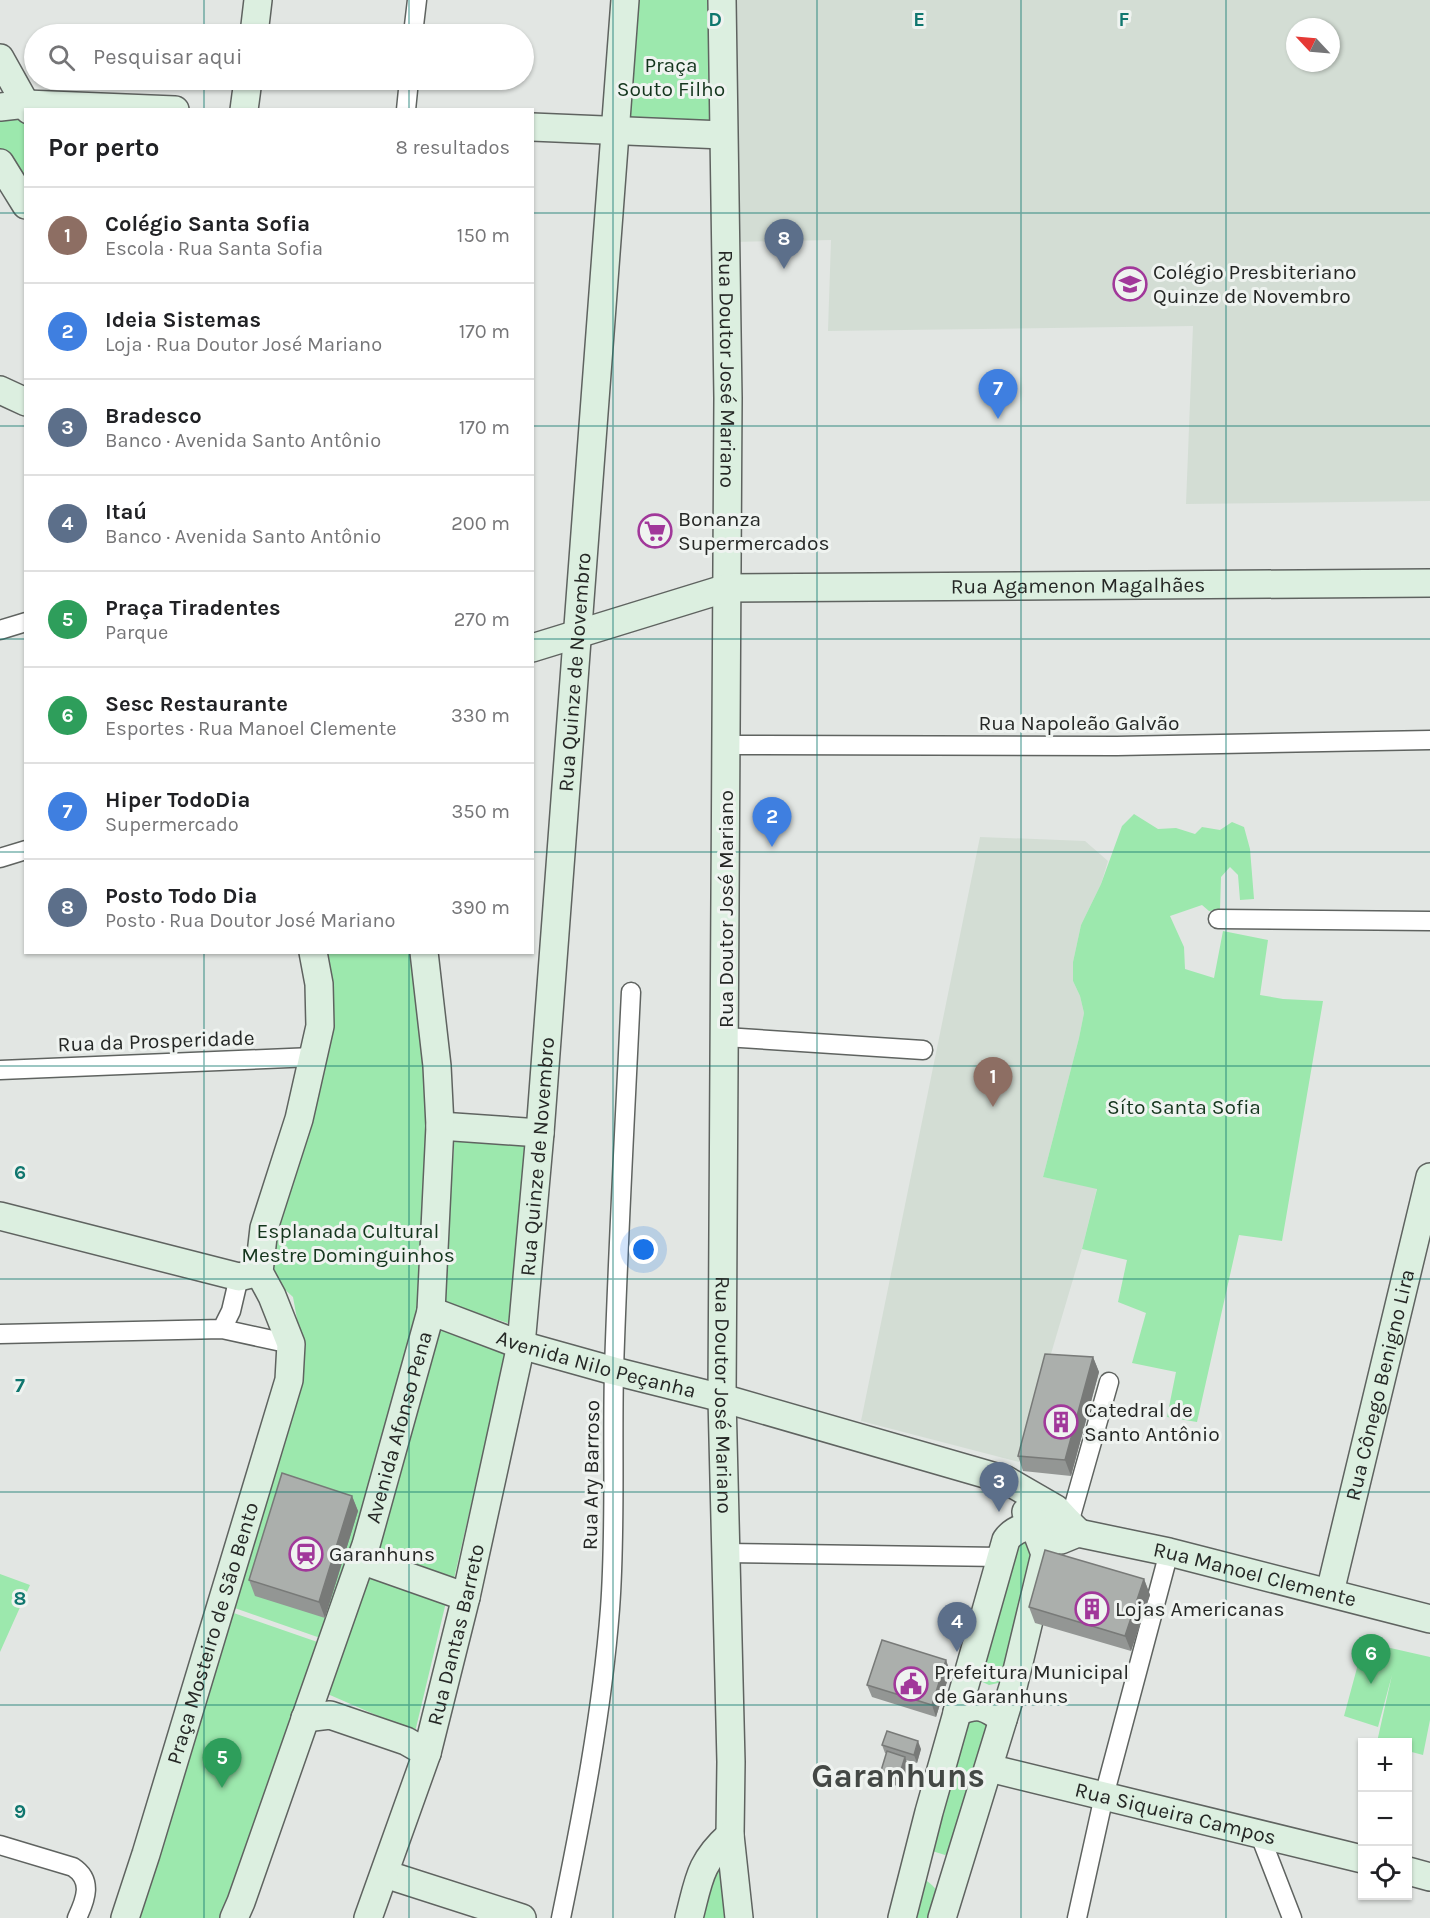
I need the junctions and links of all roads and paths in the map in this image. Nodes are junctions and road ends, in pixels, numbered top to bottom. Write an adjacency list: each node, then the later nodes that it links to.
1 (258, 0): 5 (main road)
2 (417, 0): 6 (street)
3 (625, 0): 15 (main road, Rua Quinze de Novembro)
4 (722, 0): 16 (main road, Rua Doutor José Mariano)
5 (255, 24)
6 (414, 24)
7 (0, 58): 10 (main road)
8 (247, 90): 12 (main road)
9 (408, 90): 13 (street)
10 (18, 107): 11 (main road)
11 (70, 108)
12 (244, 108)
13 (406, 108)
14 (534, 127): 15 (main road)
15 (616, 132): 16 (main road); 25 (main road, Rua Quinze de Novembro)
16 (723, 135): 22 (main road, Rua Doutor José Mariano)
17 (0, 163): 18 (main road)
18 (24, 203)
19 (0, 390): 20 (main road)
20 (24, 401)
21 (1430, 584): 22 (main road, Rua Agamenon Magalhães)
22 (727, 588): 25 (main road, Rua Agamenon Magalhães); 28 (main road, Rua Doutor José Mariano)
23 (24, 623): 24 (street)
24 (0, 630)
25 (578, 635): 26 (main road, Rua Agamenon Magalhães); 41 (main road, Rua Quinze de Novembro)
26 (534, 647)
27 (1430, 740): 28 (street, Rua Napoleão Galvão)
28 (727, 745): 36 (main road, Rua Doutor José Mariano)
29 (24, 851): 30 (street)
30 (0, 858)
31 (1218, 919): 32 (street)
32 (1430, 921)
33 (313, 954): 38 (main road)
34 (424, 954): 40 (main road, Avenida Afonso Pena)
35 (631, 992): 50 (street, Rua Ary Barroso)
36 (725, 1037): 37 (street); 52 (main road, Rua Doutor José Mariano)
37 (923, 1050)
38 (313, 1057): 39 (street, Rua da Prosperidade); 44 (main road)
39 (0, 1070)
40 (440, 1126): 41 (main road); 45 (main road, Avenida Afonso Pena)
41 (540, 1132): 49 (main road, Rua Quinze de Novembro)
42 (1430, 1177): 61 (main road, Rua Cônego Benigno Lira)
43 (0, 1216): 44 (main road)
44 (249, 1274): 46 (street); 48 (main road)
45 (431, 1311): 49 (main road, Avenida Nilo Peçanha); 60 (main road, Avenida Afonso Pena)
46 (222, 1329): 47 (street); 48 (street)
47 (0, 1334)
48 (291, 1344): 84 (main road, Praça Mosteiro de São Bento)
49 (521, 1345): 50 (main road, Avenida Nilo Peçanha); 62 (main road, Rua Dantas Barreto)
50 (614, 1371): 52 (main road, Avenida Nilo Peçanha); 88 (street, Rua Ary Barroso)
51 (1109, 1382): 55 (street)
52 (722, 1398): 53 (main road, Avenida Nilo Peçanha); 57 (main road, Rua Doutor José Mariano)
53 (1006, 1480): 54 (main road); 55 (main road, Avenida Nilo Peçanha)
54 (1034, 1525): 55 (main road, Rua Manoel Clemente); 58 (main road); 59 (main road)
55 (1074, 1528): 56 (main road, Rua Manoel Clemente); 58 (main road)
56 (1169, 1551): 61 (main road, Rua Manoel Clemente); 71 (street)
57 (725, 1553): 59 (street); 72 (main road, Rua Doutor José Mariano)
58 (1045, 1554): 65 (main road)
59 (1001, 1557): 64 (main road)
60 (361, 1560): 62 (main road); 67 (main road, Avenida Afonso Pena)
61 (1330, 1592): 63 (main road, Rua Manoel Clemente)
62 (466, 1597): 69 (main road, Rua Dantas Barreto)
63 (1430, 1620)
64 (969, 1673): 65 (main road); 66 (main road)
65 (1013, 1688): 68 (main road)
66 (957, 1712): 68 (main road); 75 (main road)
67 (305, 1718): 69 (main road); 85 (main road, Avenida Afonso Pena)
68 (1003, 1719): 70 (main road)
69 (427, 1753): 79 (main road, Rua Dantas Barreto)
70 (989, 1768): 71 (main road, Rua Siqueira Campos); 76 (main road)
71 (1104, 1796): 73 (main road, Rua Siqueira Campos); 93 (street)
72 (730, 1827): 89 (main road); 90 (main road, Rua Doutor José Mariano)
73 (1259, 1833): 77 (main road, Rua Siqueira Campos); 94 (street)
74 (0, 1845): 83 (street)
75 (920, 1850): 76 (main road); 81 (main road)
76 (959, 1858): 82 (main road)
77 (1358, 1858)
78 (1412, 1873): 80 (main road)
79 (385, 1874): 86 (main road, Rua Dantas Barreto); 87 (main road)
80 (1430, 1878)
81 (912, 1881): 82 (main road); 91 (main road)
82 (949, 1892): 92 (main road)
83 (83, 1913)
84 (125, 1918)
85 (234, 1918)
86 (368, 1918)
87 (522, 1918)
88 (561, 1918)
89 (689, 1918)
90 (739, 1918)
91 (902, 1918)
92 (942, 1918)
93 (1077, 1918)
94 (1292, 1918)

